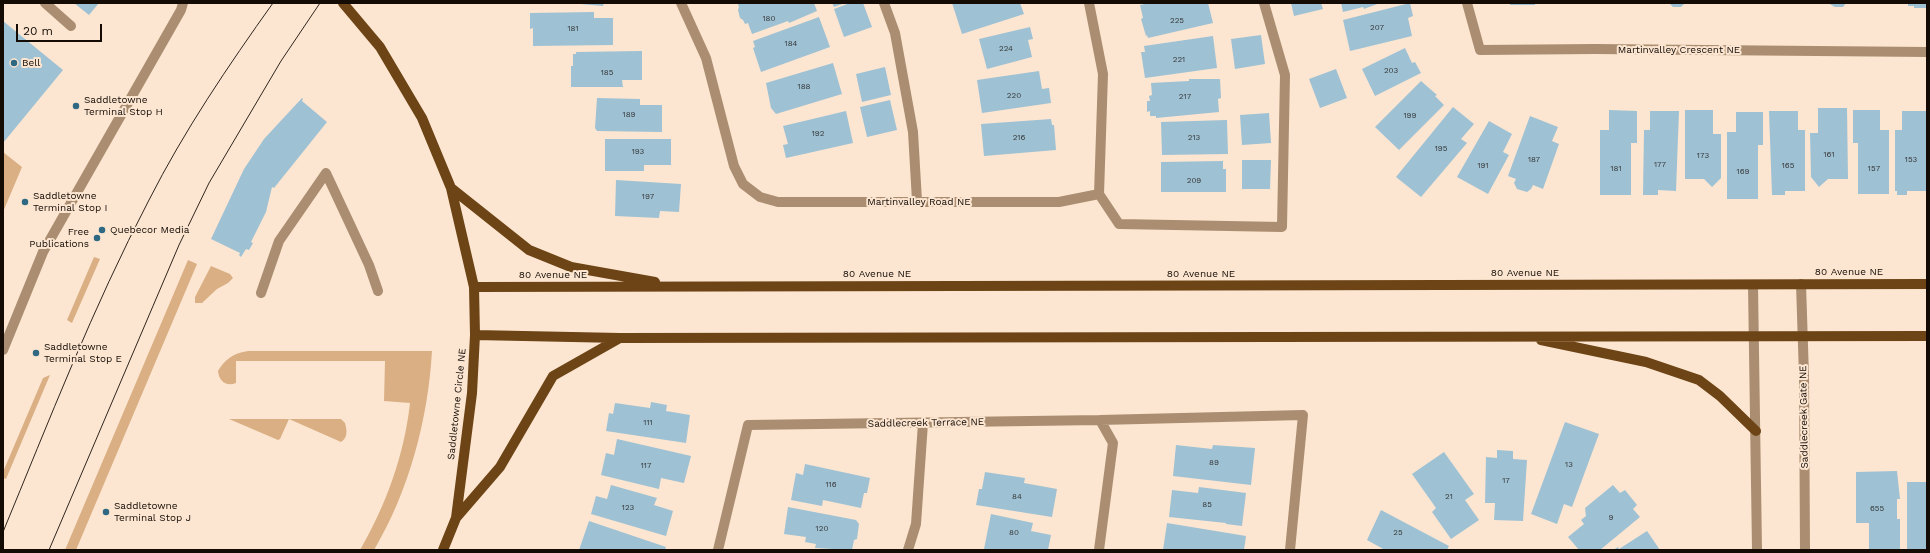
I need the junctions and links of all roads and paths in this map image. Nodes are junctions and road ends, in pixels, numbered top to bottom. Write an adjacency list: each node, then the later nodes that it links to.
1 (45, 3): 9 (street)
2 (183, 3): 27 (street)
3 (343, 3): 11 (main road, Saddletowne Circle NE)
4 (681, 3): 13 (street, Martinvalley Road NE)
5 (884, 3): 13 (street)
6 (1089, 3): 12 (street)
7 (1264, 3): 12 (street)
8 (1467, 3): 10 (street, Martinvalley Crescent NE)
9 (71, 26)
10 (1927, 52)
11 (451, 188): 17 (main road, Saddletowne Circle NE); 18 (main road)
12 (1099, 194): 13 (street, Martinvalley Road NE)
13 (917, 201)
14 (1801, 284): 15 (main road, 80 Avenue NE); 16 (main road, 80 Avenue NE); 24 (street, Saddlecreek Gate NE)
15 (1927, 284)
16 (1753, 285): 18 (main road, 80 Avenue NE); 23 (street)
17 (474, 287): 18 (main road, 80 Avenue NE); 21 (main road, Saddletowne Circle NE)
18 (681, 287)
19 (378, 291): 20 (street)
20 (262, 292)
21 (475, 335): 26 (main road); 31 (main road, Saddletowne Circle NE)
22 (1520, 336): 23 (main road); 26 (main road); 30 (main road)
23 (1754, 336): 24 (main road); 30 (street)
24 (1803, 336): 25 (main road); 38 (street, Saddlecreek Gate NE)
25 (1927, 336)
26 (620, 338): 31 (main road)
27 (3, 350)
28 (1100, 420): 29 (street, Saddlecreek Terrace NE); 35 (street); 36 (street, Saddlecreek Terrace NE)
29 (922, 423): 33 (street, Saddlecreek Terrace NE); 34 (street)
30 (1756, 431): 37 (street)
31 (456, 518): 32 (main road, Saddletowne Circle NE)
32 (443, 550)
33 (718, 550)
34 (908, 550)
35 (1099, 550)
36 (1290, 550)
37 (1757, 550)
38 (1805, 550)

